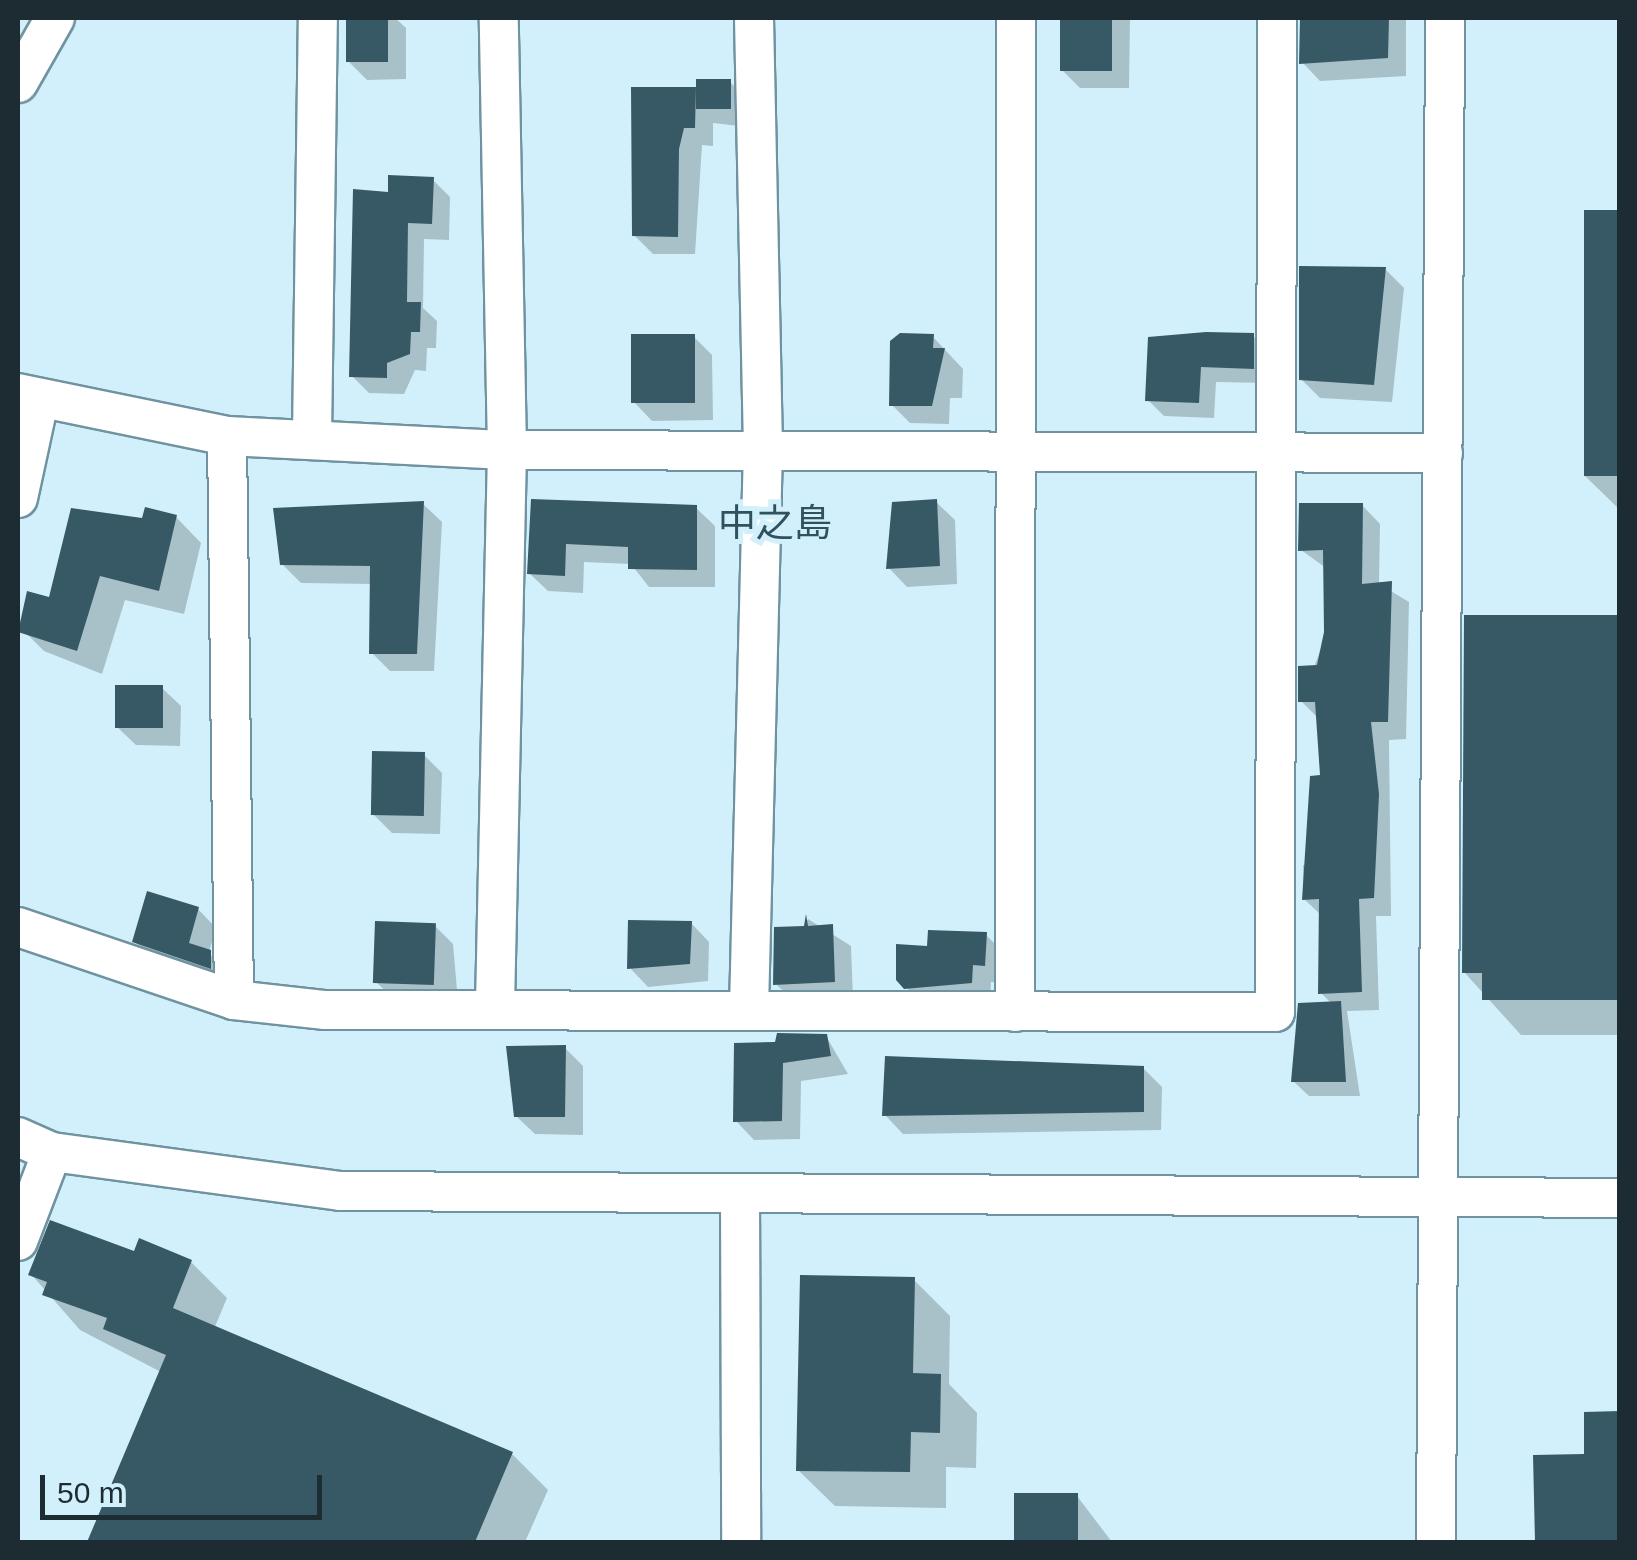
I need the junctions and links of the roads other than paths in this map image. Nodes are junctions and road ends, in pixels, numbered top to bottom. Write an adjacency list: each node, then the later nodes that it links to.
1 (55, 18): 8 (street)
2 (318, 18): 11 (street)
3 (499, 18): 13 (street)
4 (754, 18): 12 (street)
5 (1016, 18): 15 (street)
6 (1277, 18): 14 (street)
7 (1445, 18): 16 (street)
8 (18, 83)
9 (28, 397): 10 (street); 17 (street)
10 (227, 436): 11 (street); 19 (street)
11 (312, 438): 13 (street)
12 (763, 448): 13 (street); 15 (street); 21 (street)
13 (507, 450): 20 (street)
14 (1278, 450): 15 (street); 16 (street); 22 (street)
15 (1018, 452): 22 (street)
16 (1443, 453): 25 (street)
17 (18, 498)
18 (18, 928): 19 (street)
19 (234, 1000): 20 (street)
20 (495, 1006): 21 (street)
21 (748, 1009): 22 (street)
22 (1015, 1012)
23 (34, 1144): 24 (street); 27 (street)
24 (740, 1194): 25 (street); 28 (street)
25 (1436, 1196): 26 (street); 29 (street)
26 (1620, 1198)
27 (18, 1241)
28 (741, 1542)
29 (1436, 1542)

